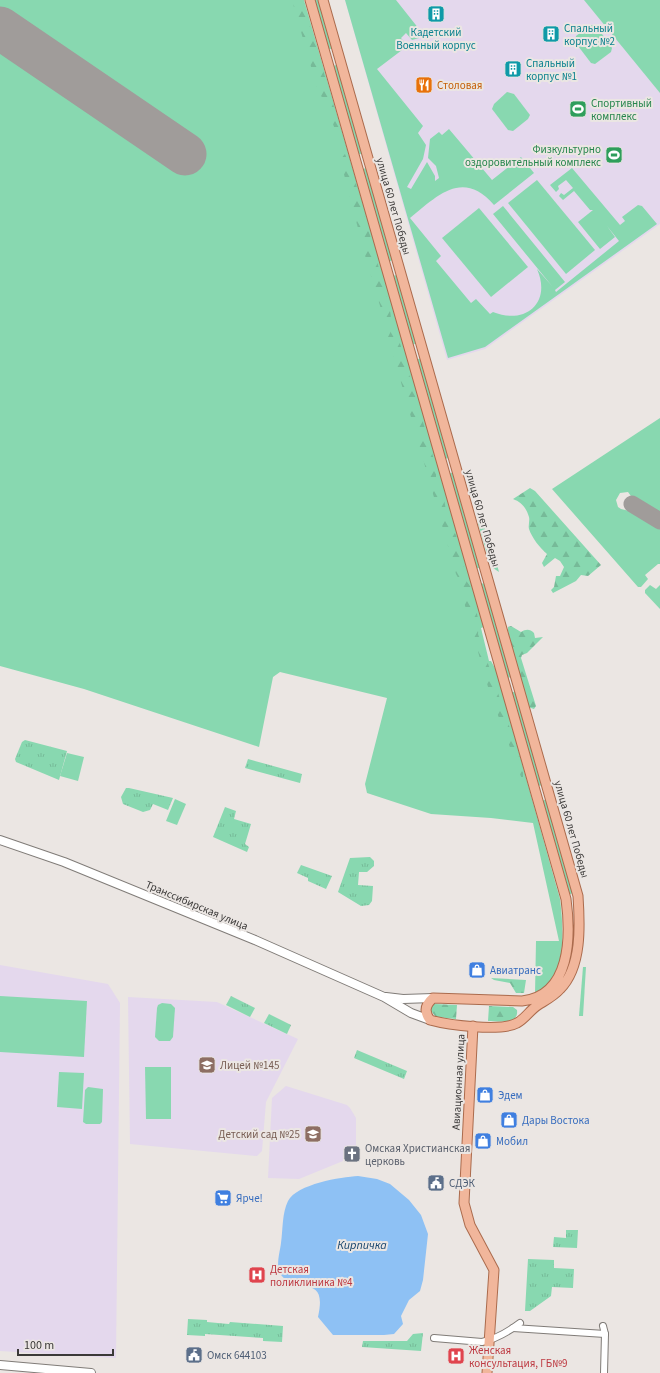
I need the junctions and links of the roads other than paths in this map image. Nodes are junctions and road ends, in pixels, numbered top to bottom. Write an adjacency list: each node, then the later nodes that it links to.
1 (310, 0): 4 (main road)
2 (323, 0): 3 (main road, улица 60 лет Победы)
3 (339, 55): 4 (main road); 5 (main road, улица 60 лет Победы)
4 (327, 59): 6 (main road)
5 (422, 348): 6 (main road); 7 (main road, улица 60 лет Победы)
6 (410, 352): 8 (main road)
7 (486, 573): 8 (main road); 9 (main road, улица 60 лет Победы)
8 (474, 577): 10 (main road)
9 (549, 790): 10 (main road); 16 (main road, улица 60 лет Победы)
10 (536, 793): 14 (main road)
11 (0, 840): 12 (main road, Транссибирская улица)
12 (384, 997): 13 (main road); 15 (main road, улица 60 лет Победы)
13 (432, 998): 14 (main road); 15 (main road)
14 (512, 1000): 16 (main road)
15 (430, 1020): 17 (main road, улица 60 лет Победы)
16 (517, 1023): 17 (main road, улица 60 лет Победы)
17 (473, 1026): 23 (main road, Авиационная улица)
18 (520, 1323): 20 (street)
19 (603, 1326): 21 (street)
20 (513, 1328): 21 (street); 23 (street)
21 (605, 1334): 27 (street)
22 (434, 1338): 23 (street)
23 (490, 1340): 26 (main road, Авиационная улица)
24 (0, 1365): 25 (main road)
25 (91, 1373)
26 (487, 1373)
27 (604, 1373)

